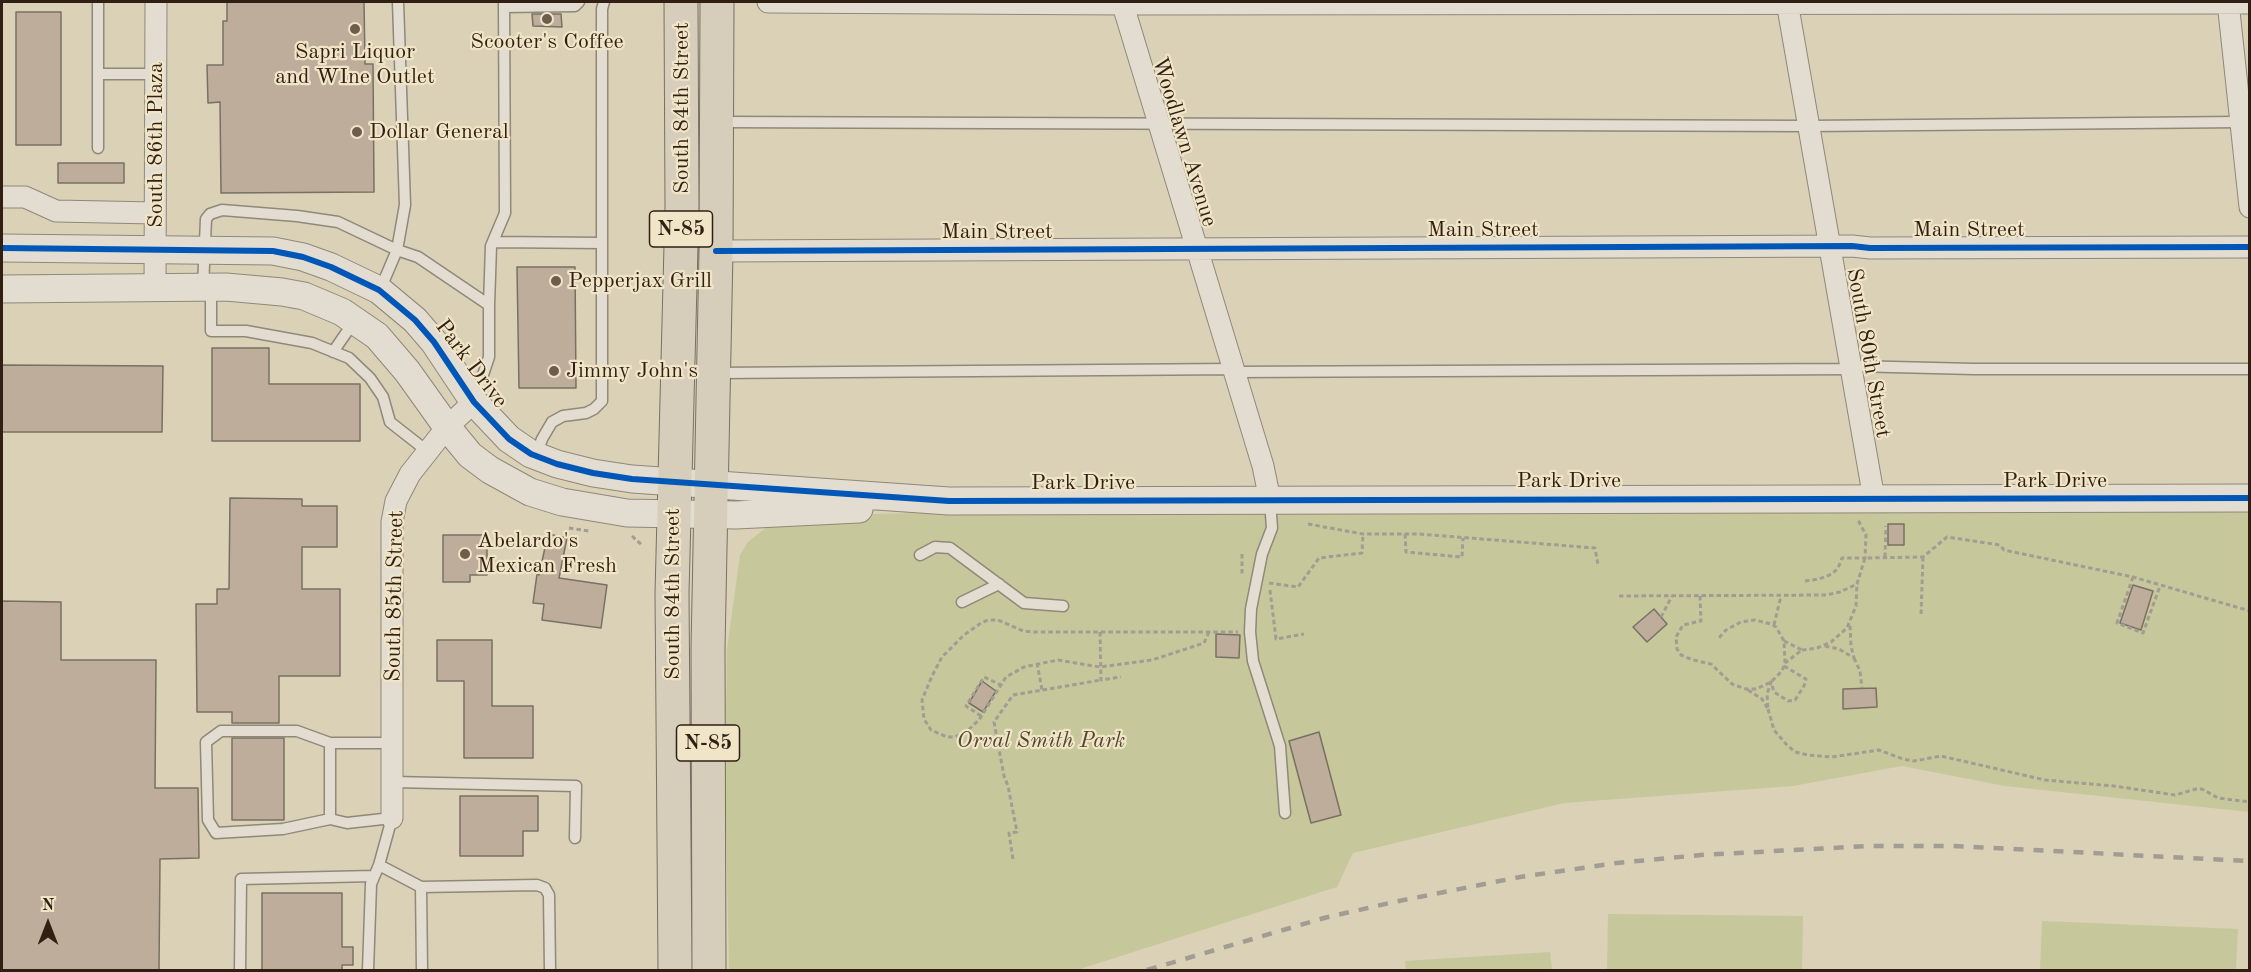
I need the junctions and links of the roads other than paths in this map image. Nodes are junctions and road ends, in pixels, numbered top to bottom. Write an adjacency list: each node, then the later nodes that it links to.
1 (98, 2): 14 (lane)
2 (156, 2): 15 (street, South 86th Plaza)
3 (398, 2): 32 (lane)
4 (579, 2): 13 (lane)
5 (604, 2): 25 (lane)
6 (681, 2): 50 (main road, South 84th Street / N-85)
7 (717, 2): 16 (main road, South 84th Street / N-85)
8 (768, 2): 11 (street)
9 (1787, 2): 10 (street); 11 (street); 19 (street, South 80th Street)
10 (2228, 2): 12 (street); 18 (street)
11 (1122, 3): 17 (street, Woodlawn Avenue)
12 (2250, 3)
13 (504, 4): 24 (lane)
14 (98, 74): 15 (lane); 20 (lane)
15 (156, 74): 23 (street, South 86th Plaza)
16 (717, 122): 17 (lane); 33 (main road, South 84th Street / N-85)
17 (1159, 122): 19 (lane); 31 (street, Woodlawn Avenue)
18 (2240, 122): 19 (lane); 22 (street)
19 (1809, 126): 26 (street, South 80th Street)
20 (98, 148)
21 (2, 197): 23 (street)
22 (2250, 207)
23 (156, 213): 29 (street, South 86th Plaza)
24 (493, 242): 25 (lane); 38 (lane)
25 (602, 243): 48 (lane)
26 (1831, 247): 27 (street, Main Street); 31 (street, Main Street); 41 (street, South 80th Street)
27 (2250, 247)
28 (2, 248): 29 (street, Park Drive)
29 (156, 248): 30 (street, Park Drive); 36 (street, South 86th Plaza)
30 (204, 249): 32 (lane); 34 (lane); 37 (street, Park Drive)
31 (1197, 249): 33 (street, Main Street); 43 (street, Woodlawn Avenue)
32 (397, 250): 37 (lane); 38 (lane)
33 (716, 251): 44 (main road, South 84th Street / N-85)
34 (207, 288): 36 (street, Park Drive); 39 (street, Park Drive); 40 (lane)
35 (2, 289): 36 (street, Park Drive)
36 (155, 289)
37 (379, 290): 45 (street, Park Drive)
38 (489, 305): 45 (lane)
39 (355, 320): 40 (lane); 46 (street, Park Drive)
40 (333, 352): 47 (lane)
41 (1852, 367): 42 (lane); 43 (lane); 53 (street, South 80th Street)
42 (2250, 369)
43 (1234, 370): 44 (lane); 52 (street, Woodlawn Avenue)
44 (713, 373): 51 (main road, South 84th Street / N-85)
45 (474, 402): 46 (street, South 85th Street); 48 (street, Park Drive)
46 (447, 427): 47 (street, South 85th Street); 50 (street, Park Drive)
47 (427, 451): 59 (street, South 85th Street)
48 (536, 456): 50 (street, Park Drive)
49 (2250, 498): 53 (street, Park Drive)
50 (673, 499): 51 (street, Park Drive); 72 (main road, South 84th Street / N-85)
51 (711, 500): 52 (street, Park Drive); 73 (main road, South 84th Street / N-85)
52 (1270, 500): 53 (street, Park Drive); 61 (lane)
53 (1865, 508)
54 (920, 555): 55 (lane)
55 (999, 584): 56 (lane); 57 (lane)
56 (962, 602)
57 (1063, 606)
58 (330, 743): 59 (lane); 63 (lane); 63 (lane)
59 (393, 743): 60 (street, South 85th Street)
60 (393, 782): 62 (street, South 85th Street); 64 (lane)
61 (1285, 813)
62 (392, 818): 63 (lane); 65 (lane)
63 (330, 819)
64 (575, 838)
65 (378, 865): 66 (lane); 67 (lane)
66 (374, 876): 68 (lane); 69 (lane)
67 (421, 887): 70 (lane); 71 (lane)
68 (240, 970)
69 (368, 970)
70 (422, 970)
71 (550, 970)
72 (675, 970)
73 (709, 970)

